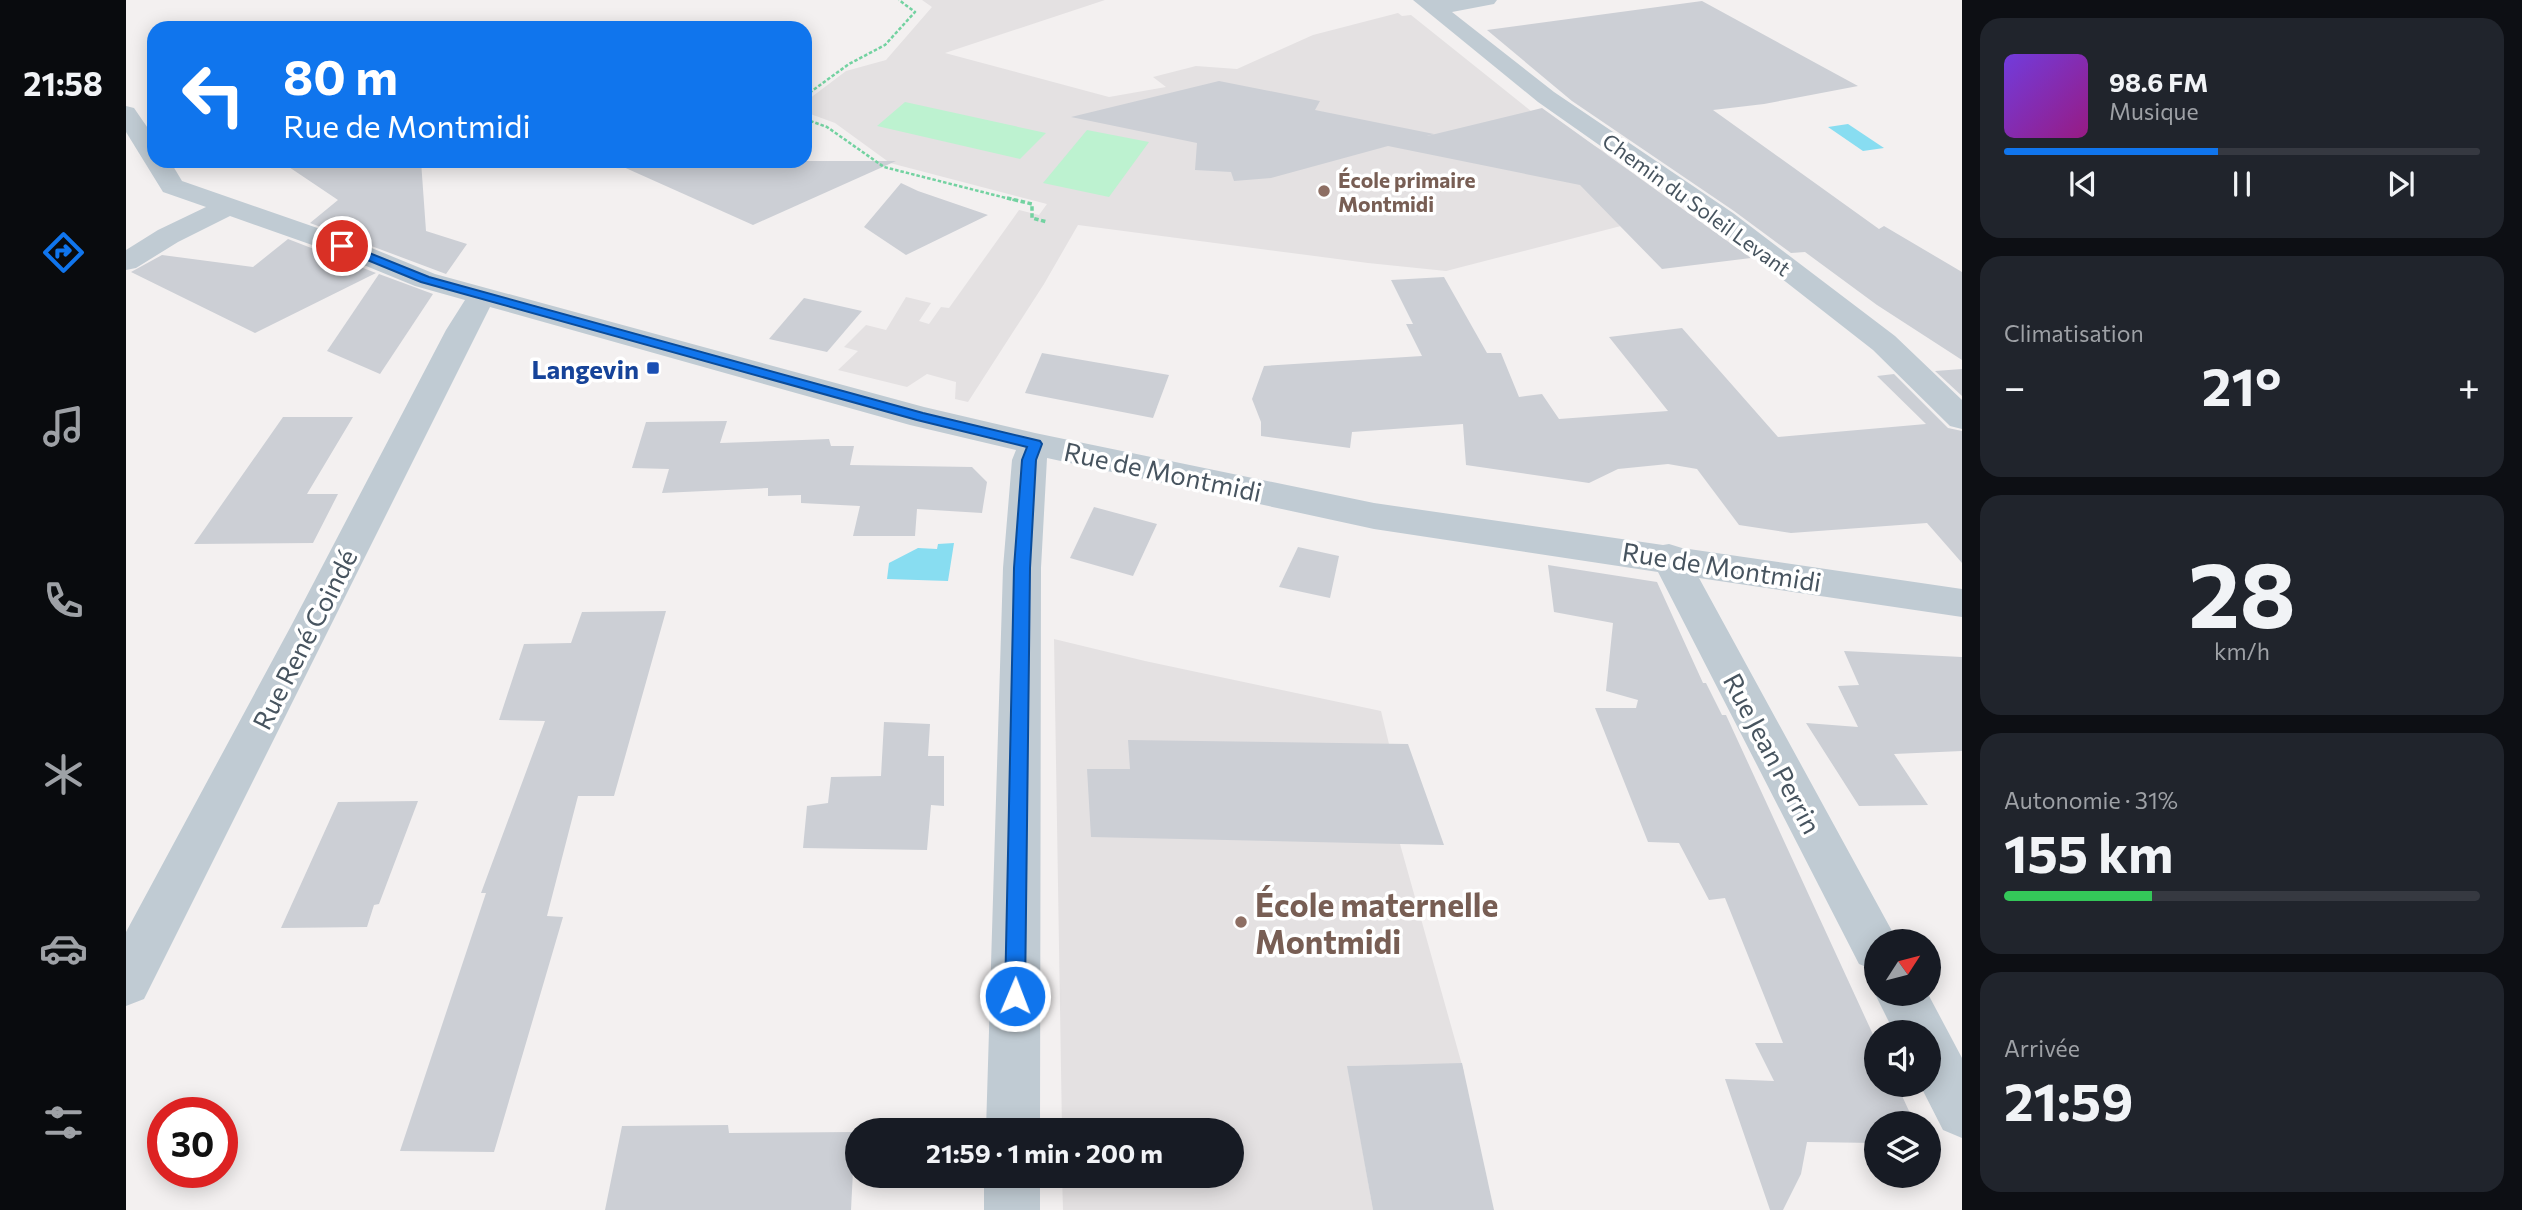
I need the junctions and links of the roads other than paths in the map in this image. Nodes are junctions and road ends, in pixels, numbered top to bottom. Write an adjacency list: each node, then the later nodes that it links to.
1 (1487, 0): 2 (street)
2 (1428, 4): 9 (street, Chemin du Soleil Levant)
3 (126, 113): 4 (street)
4 (147, 145)
5 (161, 168): 6 (street, Rue de Montmidi)
6 (229, 206): 7 (street); 8 (street, Rue de Montmidi)
7 (126, 262)
8 (482, 296): 10 (street, Rue de Montmidi); 14 (street, Rue René Coindé)
9 (1962, 418)
10 (1035, 444): 11 (street, Rue de Montmidi); 17 (street)
11 (1669, 557): 12 (street, Rue de Montmidi); 13 (street, Rue Jean Perrin)
12 (1962, 603)
13 (1866, 929)
14 (126, 982)
15 (1941, 1072): 16 (street)
16 (1962, 1111)
17 (1013, 1118)
18 (1012, 1188): 19 (street)
19 (1012, 1210)

